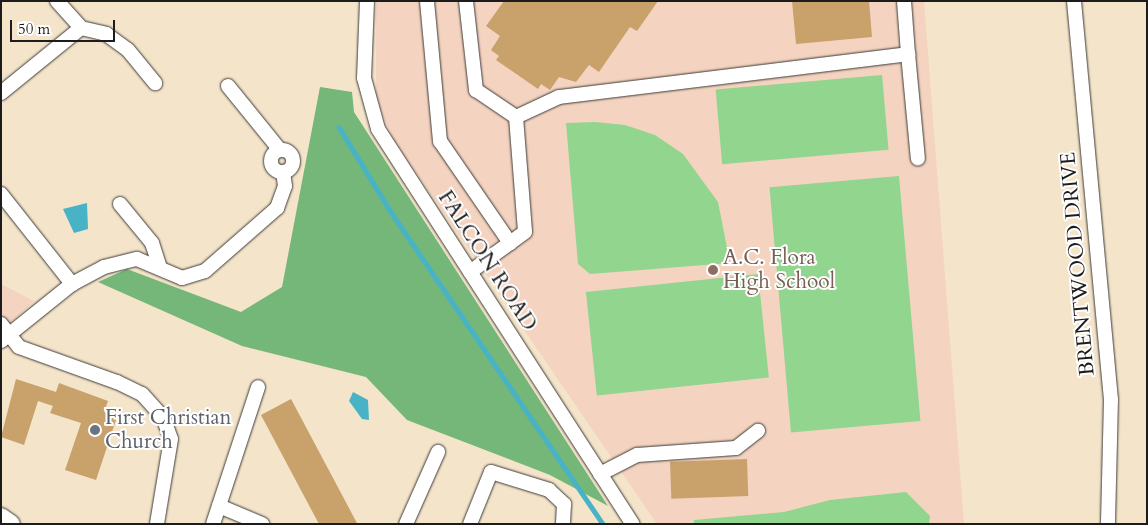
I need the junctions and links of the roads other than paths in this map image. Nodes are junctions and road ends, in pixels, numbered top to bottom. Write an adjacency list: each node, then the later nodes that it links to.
1 (57, 1): 7 (street)
2 (367, 1): 18 (street, FALCON ROAD)
3 (428, 1): 16 (street)
4 (466, 1): 12 (street)
5 (904, 1): 8 (street)
6 (1074, 1): 35 (street, BRENTWOOD DRIVE)
7 (82, 28): 9 (street); 11 (street)
8 (908, 54): 12 (street); 13 (street)
9 (155, 83)
10 (228, 86): 17 (street)
11 (1, 93)
12 (516, 117): 16 (street)
13 (918, 159)
14 (1, 194): 19 (street)
15 (120, 204): 17 (street)
16 (510, 243): 18 (street)
17 (160, 266): 19 (street)
18 (470, 272): 24 (street, FALCON ROAD)
19 (72, 284): 20 (street)
20 (4, 333): 28 (street)
21 (258, 387): 25 (street)
22 (758, 431): 24 (street)
23 (438, 452): 31 (street)
24 (600, 474): 34 (street, FALCON ROAD)
25 (219, 506): 29 (street); 30 (street)
26 (1, 517): 27 (main road)
27 (11, 524)
28 (157, 524)
29 (213, 524)
30 (262, 524)
31 (406, 524)
32 (470, 524): 33 (street)
33 (564, 524)
34 (633, 524)
35 (1108, 524)

